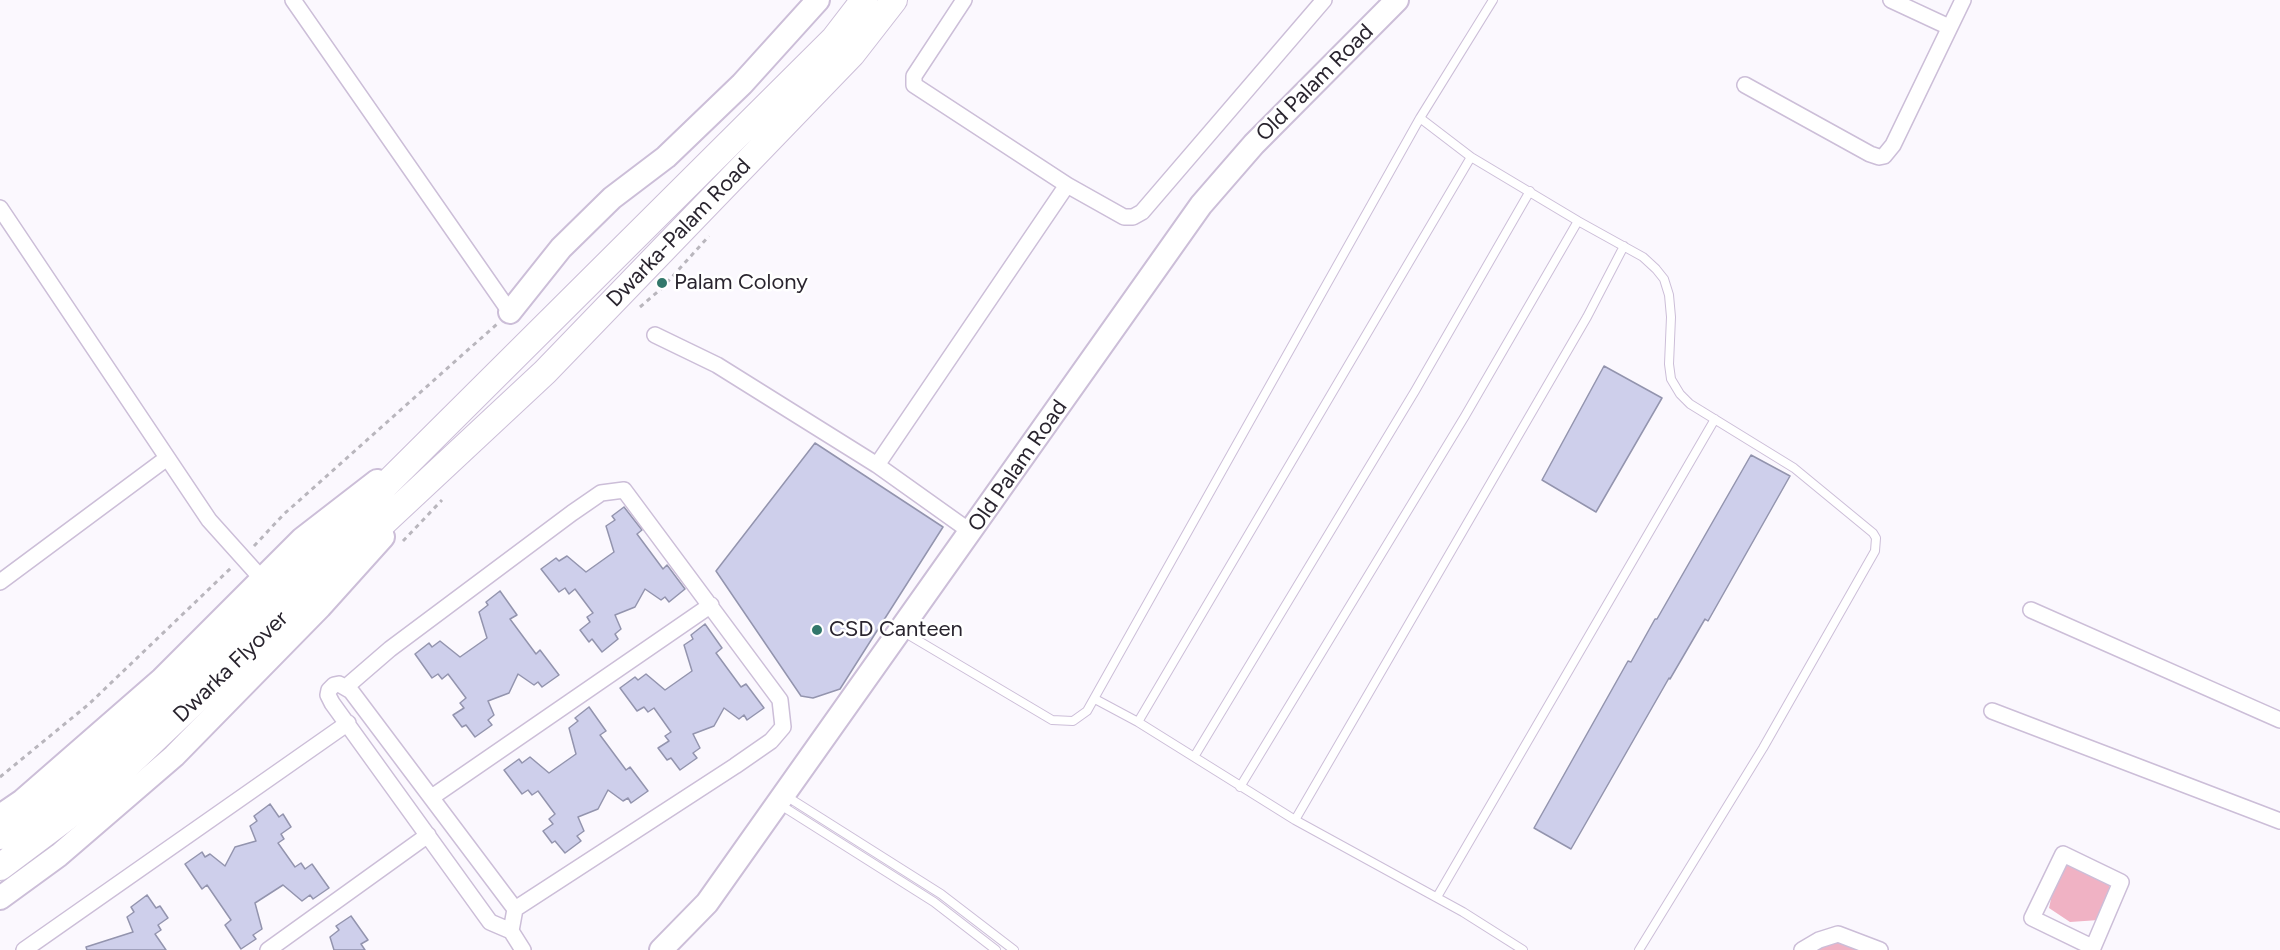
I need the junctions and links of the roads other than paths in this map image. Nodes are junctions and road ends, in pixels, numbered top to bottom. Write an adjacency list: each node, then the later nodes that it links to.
1 (293, 0): 20 (street)
2 (818, 0): 20 (street)
3 (864, 0): 23 (main road, Dwarka-Palam Road)
4 (894, 0): 24 (main road, Dwarka-Palam Road)
5 (964, 0): 15 (street)
6 (1324, 0): 15 (street)
7 (1397, 0): 27 (street, Old Palam Road)
8 (1493, 0): 13 (lane)
9 (1891, 0): 11 (street)
10 (1963, 0): 11 (street)
11 (1949, 27): 12 (street)
12 (1745, 85)
13 (1420, 118): 14 (lane); 34 (lane)
14 (1471, 156): 16 (lane); 37 (lane)
15 (1067, 185): 26 (street)
16 (1530, 191): 18 (lane); 39 (lane)
17 (0, 210): 25 (street)
18 (1578, 221): 19 (lane); 40 (lane)
19 (1624, 246): 22 (lane); 44 (lane)
20 (510, 312)
21 (655, 335): 26 (street)
22 (1715, 419): 49 (lane); 61 (lane)
23 (430, 441): 28 (street); 47 (main road, Dwarka Flyover)
24 (454, 457): 48 (main road, Dwarka Flyover); 50 (street)
25 (167, 458): 28 (street); 29 (street)
26 (877, 465): 27 (street)
27 (971, 532): 32 (street, Old Palam Road)
28 (262, 579): 43 (street)
29 (0, 582)
30 (711, 604): 33 (street); 41 (street); 51 (street)
31 (2031, 610): 36 (street)
32 (901, 630): 34 (lane); 42 (street, Old Palam Road)
33 (346, 687): 38 (street); 41 (street)
34 (1095, 699): 37 (lane)
35 (1992, 711): 45 (street)
36 (2280, 720)
37 (1138, 722): 39 (lane)
38 (348, 723): 46 (street); 55 (street)
39 (1194, 757): 40 (lane)
40 (1240, 787): 44 (lane)
41 (432, 797): 51 (street)
42 (782, 799): 57 (street, Old Palam Road); 58 (lane); 59 (lane)
43 (0, 816)
44 (1295, 820): 49 (lane)
45 (2280, 821)
46 (428, 835): 52 (street); 56 (street)
47 (0, 836)
48 (0, 867)
49 (1437, 897): 60 (lane)
50 (0, 898)
51 (515, 909): 52 (street)
52 (511, 931): 54 (street)
53 (2092, 948): 53 (street)
54 (522, 949)
55 (24, 950)
56 (268, 950)
57 (661, 950)
58 (996, 950)
59 (1014, 950)
60 (1523, 950)
61 (1639, 950)
62 (1803, 950): 63 (street)
63 (1880, 950)

